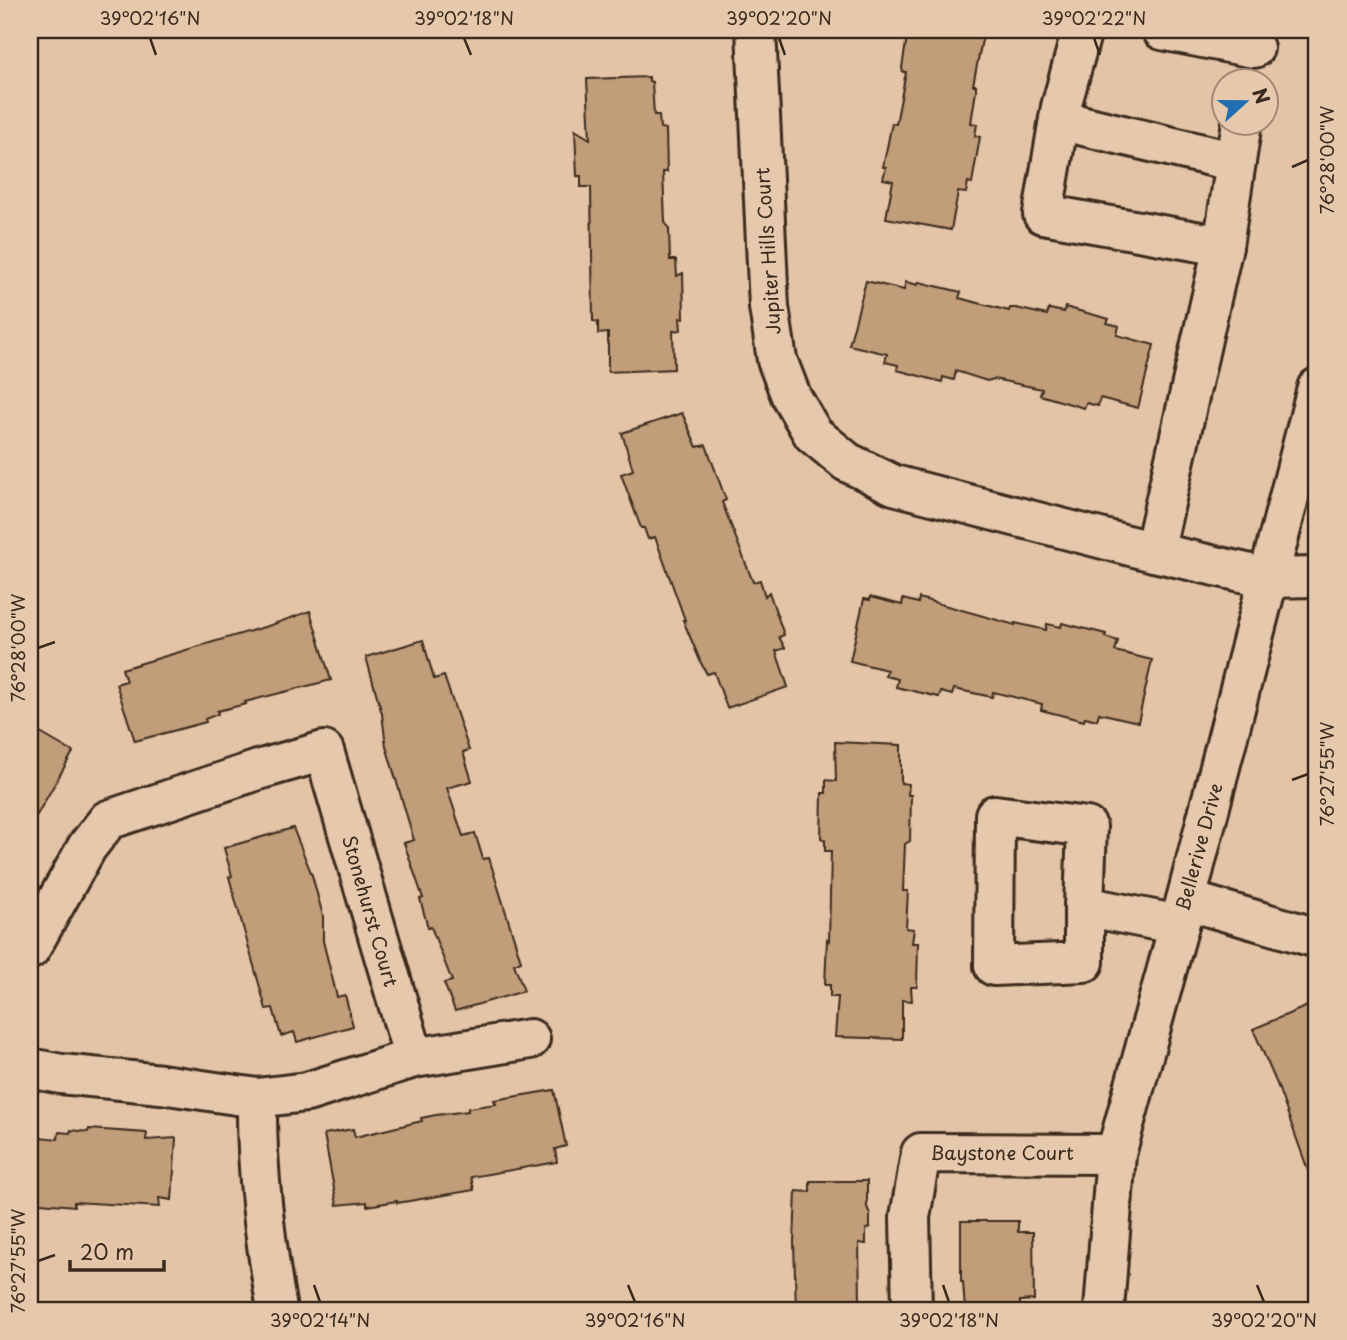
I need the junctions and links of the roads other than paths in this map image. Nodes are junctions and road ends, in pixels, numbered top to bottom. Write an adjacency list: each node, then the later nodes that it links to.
1 (756, 30): 10 (street, Jupiter Hills Court)
2 (1082, 30): 5 (street)
3 (1162, 30): 4 (street)
4 (1253, 53)
5 (1059, 120): 7 (street); 8 (street)
6 (1240, 136): 7 (street)
7 (1236, 162): 8 (street)
8 (1223, 246): 10 (street)
9 (1317, 388): 12 (street, Bellerive Drive)
10 (1154, 552): 12 (street, Jupiter Hills Court)
11 (1317, 577): 12 (street, Jupiter Hills Court)
12 (1268, 578): 14 (street, Bellerive Drive)
13 (1084, 906): 14 (street)
14 (1183, 913): 15 (street); 21 (street, Bellerive Drive)
15 (1317, 938)
16 (30, 949): 18 (street, Stonehurst Court)
17 (530, 1039): 18 (street)
18 (414, 1058): 20 (street)
19 (30, 1068): 20 (street)
20 (257, 1098): 22 (street)
21 (1116, 1154): 23 (street, Baystone Court); 24 (street, Bellerive Drive)
22 (277, 1310)
23 (912, 1310)
24 (1104, 1310)

